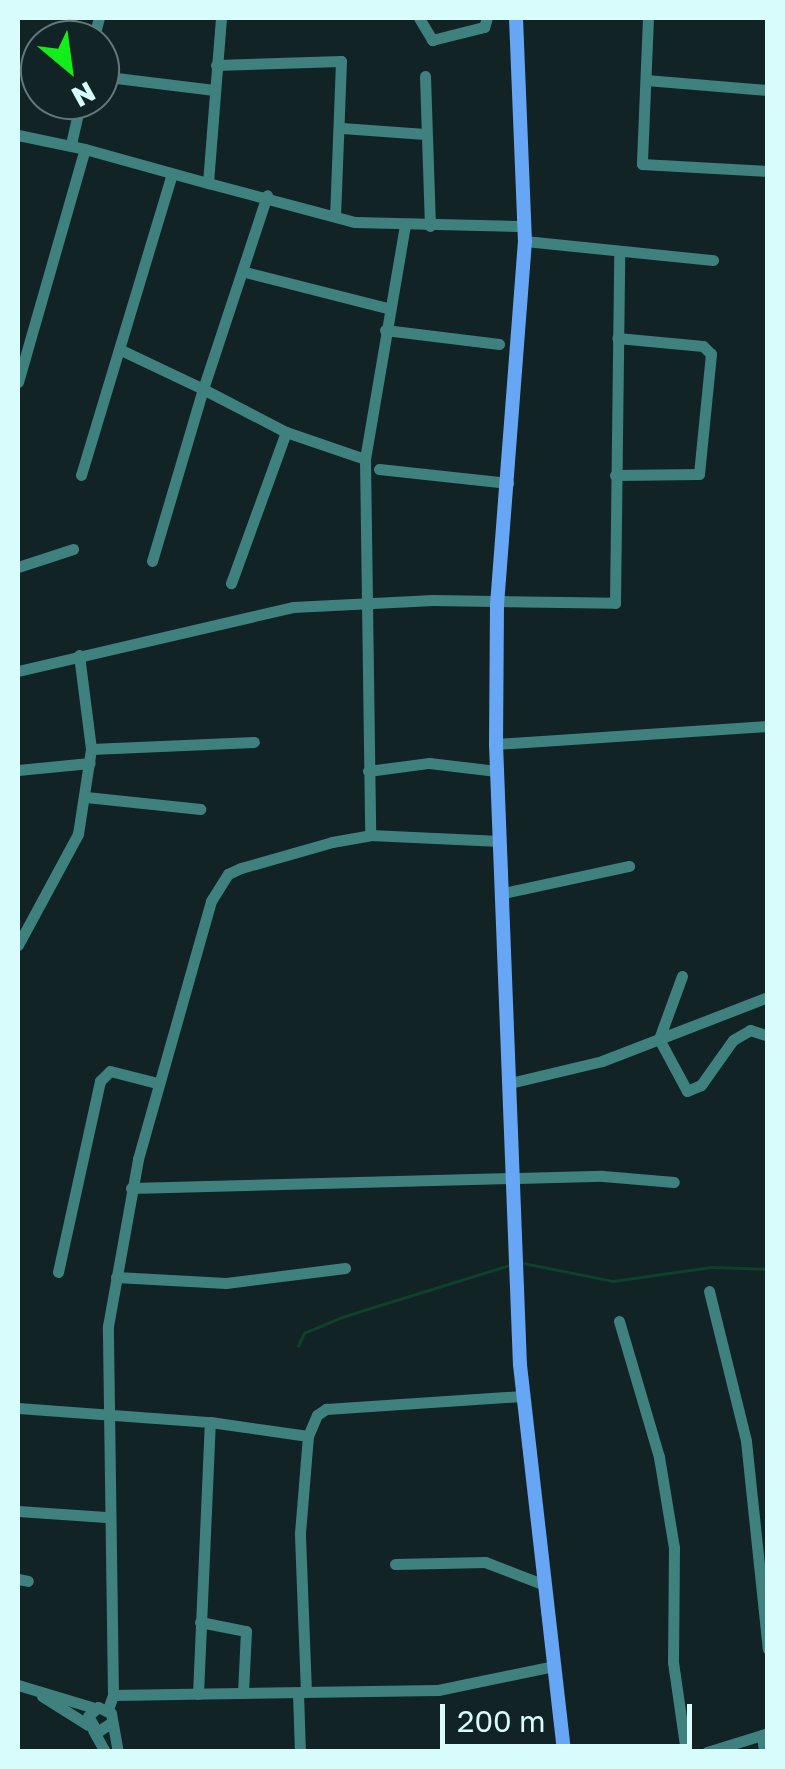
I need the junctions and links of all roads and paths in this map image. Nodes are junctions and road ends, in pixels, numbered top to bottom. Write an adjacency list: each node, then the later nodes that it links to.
1 (220, 18): 6 (street)
2 (419, 18): 3 (street)
3 (487, 18)
4 (516, 18): 25 (main road)
5 (648, 18): 9 (street)
6 (216, 65): 10 (street); 13 (street)
7 (425, 76): 14 (street)
8 (120, 78): 10 (street)
9 (646, 80): 11 (street); 18 (street)
10 (214, 90): 20 (street)
11 (768, 90)
12 (76, 120): 16 (street)
13 (342, 128): 14 (street); 22 (street)
14 (425, 134): 24 (street)
15 (18, 135): 16 (street)
16 (70, 144): 17 (street)
17 (86, 150): 19 (street); 34 (street)
18 (768, 172)
19 (172, 174): 20 (street); 33 (street)
20 (208, 183): 21 (street)
21 (267, 195): 22 (street); 28 (street)
22 (335, 216): 23 (street)
23 (405, 224): 24 (street); 29 (street)
24 (430, 226): 25 (street)
25 (524, 234): 26 (street); 41 (main road)
26 (619, 252): 27 (street); 31 (street)
27 (713, 260)
28 (245, 272): 29 (street); 35 (street)
29 (387, 308): 30 (street)
30 (385, 330): 32 (street); 37 (street)
31 (617, 338): 39 (street); 39 (street)
32 (499, 344)
33 (121, 350): 35 (street); 40 (street)
34 (18, 382)
35 (203, 388): 36 (street); 43 (street)
36 (286, 432): 37 (street); 45 (street)
37 (366, 459): 46 (street)
38 (379, 469): 41 (street)
39 (615, 474): 47 (street)
40 (82, 476)
41 (508, 483): 47 (main road)
42 (74, 549): 44 (street)
43 (152, 561)
44 (18, 567)
45 (231, 583)
46 (371, 604): 47 (street); 48 (street); 55 (street)
47 (497, 604): 52 (main road)
48 (78, 655): 49 (street); 53 (street)
49 (18, 671)
50 (768, 726): 52 (street)
51 (254, 742): 53 (street)
52 (496, 744): 56 (main road)
53 (91, 756): 54 (street); 57 (street)
54 (18, 770)
55 (368, 771): 56 (street); 59 (street)
56 (498, 771): 60 (main road)
57 (86, 797): 58 (street); 63 (street)
58 (200, 810)
59 (370, 834): 60 (street); 71 (street)
60 (500, 841): 62 (main road)
61 (629, 866): 62 (street)
62 (504, 893): 70 (main road)
63 (18, 945)
64 (682, 976): 69 (street)
65 (768, 997): 66 (street)
66 (740, 1007): 67 (street); 69 (street)
67 (750, 1030): 68 (street); 69 (street)
68 (768, 1036)
69 (659, 1039): 70 (street)
70 (510, 1082): 72 (main road)
71 (158, 1083): 74 (street); 76 (street)
72 (514, 1181): 73 (street); 74 (street); 80 (main road)
73 (674, 1182)
74 (131, 1188): 77 (street)
75 (345, 1268): 77 (street)
76 (58, 1272)
77 (116, 1277): 82 (street)
78 (709, 1291): 87 (street)
79 (619, 1321): 109 (street)
80 (523, 1396): 84 (street); 90 (main road)
81 (18, 1408): 82 (street)
82 (105, 1417): 83 (street); 88 (street)
83 (210, 1422): 84 (street); 92 (street)
84 (308, 1436): 96 (street)
85 (18, 1511): 88 (street)
86 (768, 1511): 87 (street)
87 (753, 1515): 91 (street)
88 (106, 1518): 100 (street)
89 (395, 1564): 90 (street)
90 (542, 1584): 94 (main road)
91 (766, 1587): 93 (street)
92 (200, 1622): 97 (street); 99 (street)
93 (768, 1649)
94 (550, 1667): 96 (street); 108 (main road)
95 (18, 1684): 98 (street)
96 (302, 1692): 97 (street); 107 (street)
97 (242, 1693): 99 (street)
98 (39, 1694): 101 (street); 103 (street)
99 (198, 1694): 100 (street)
100 (113, 1695): 102 (street)
101 (94, 1708): 102 (street); 103 (street)
102 (110, 1716): 103 (street); 106 (street)
103 (91, 1728): 105 (street)
104 (765, 1734): 110 (street); 111 (street)
105 (105, 1752)
106 (118, 1752)
107 (300, 1752)
108 (564, 1752)
109 (686, 1752)
110 (707, 1752)
111 (764, 1752)

